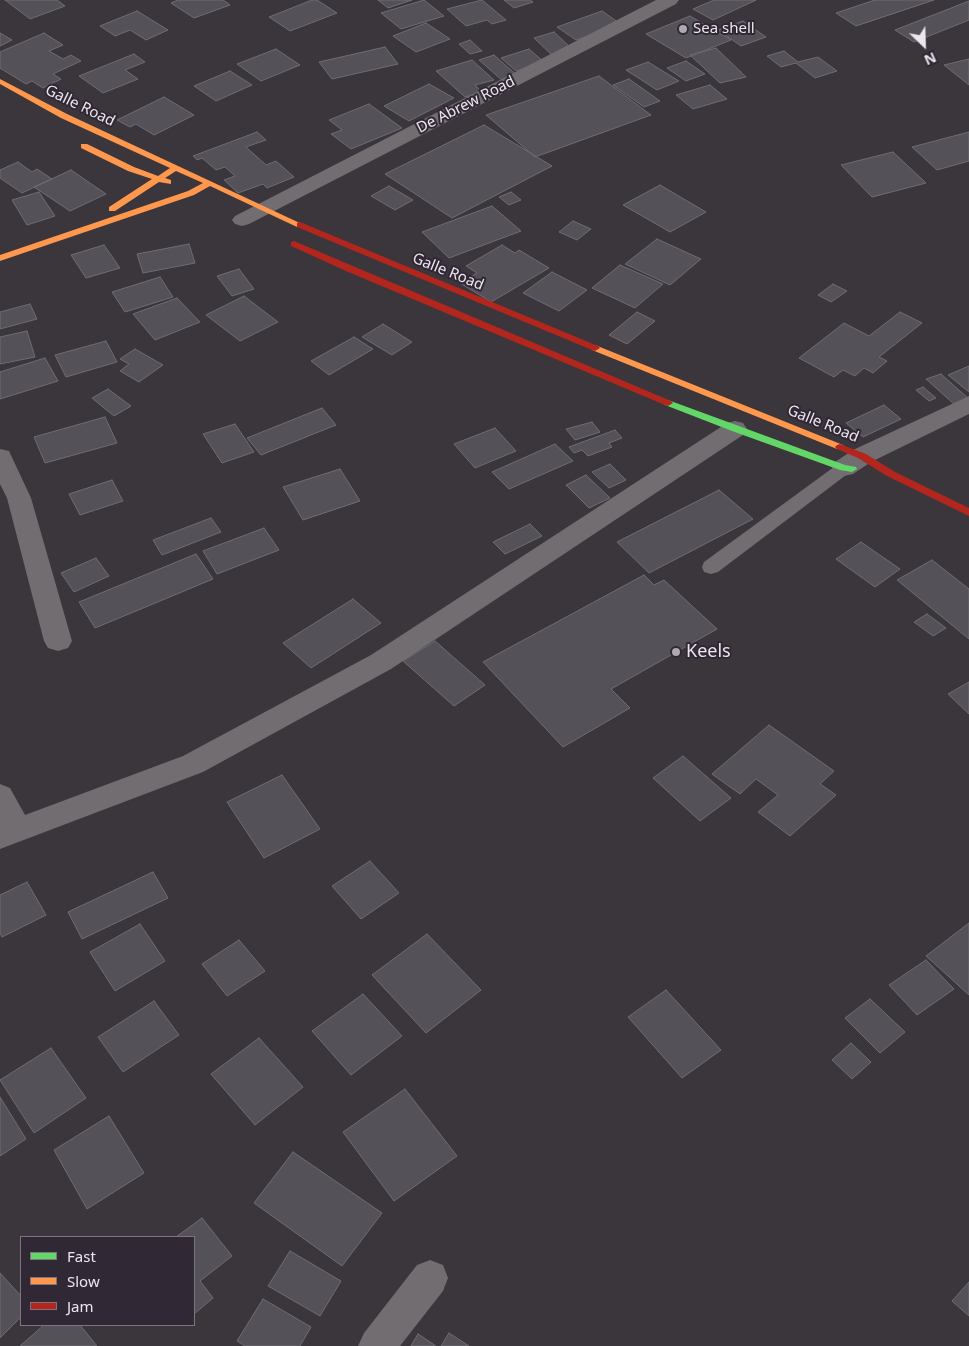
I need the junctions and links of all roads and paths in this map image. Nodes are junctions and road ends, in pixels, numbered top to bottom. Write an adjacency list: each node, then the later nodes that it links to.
1 (670, 0): 9 (street, De Abrew Road)
2 (0, 81): 4 (main road, Galle Road)
3 (72, 140): 5 (main road, Galle Road)
4 (174, 168): 5 (main road); 6 (main road, Galle Road)
5 (159, 178): 7 (main road, Galle Road); 10 (main road)
6 (208, 184): 7 (main road); 9 (main road, Galle Road)
7 (191, 193): 8 (main road, Galle Road); 10 (main road)
8 (208, 202)
9 (249, 218): 16 (main road, Galle Road)
10 (84, 228): 12 (main road)
11 (283, 239): 14 (main road, Galle Road)
12 (0, 258)
13 (969, 404): 16 (street)
14 (735, 429): 16 (main road, Galle Road); 22 (street)
15 (0, 457): 20 (street)
16 (853, 462): 17 (main road, Galle Road); 17 (main road, Galle Road); 19 (lane)
17 (891, 474): 18 (main road, Galle Road)
18 (969, 512)
19 (711, 567)
20 (58, 641)
21 (0, 796): 22 (street)
22 (8, 833)
23 (430, 1278): 24 (street)
24 (377, 1346)

